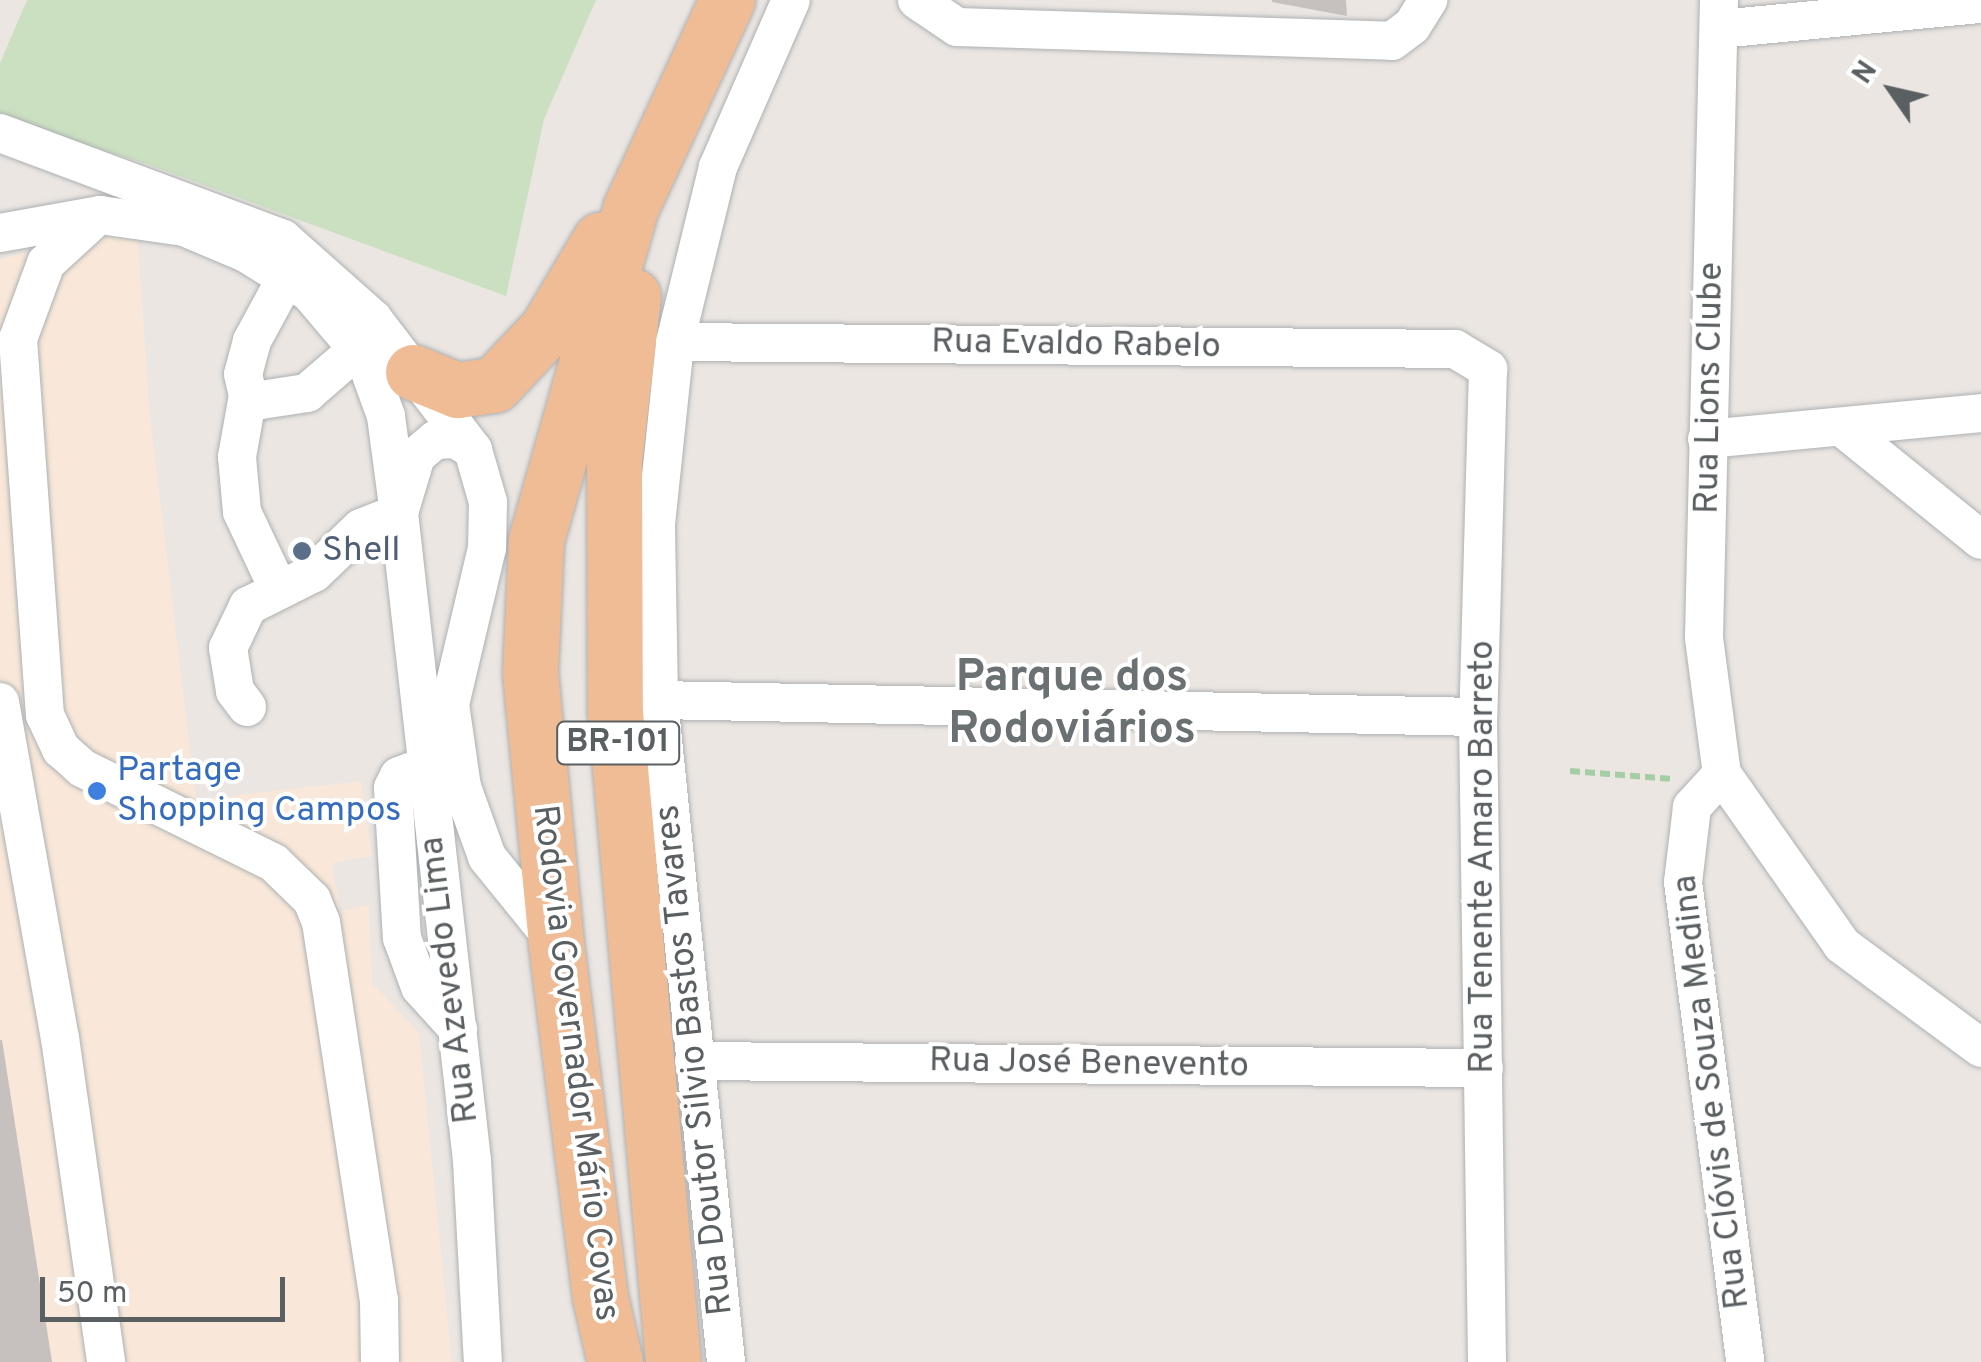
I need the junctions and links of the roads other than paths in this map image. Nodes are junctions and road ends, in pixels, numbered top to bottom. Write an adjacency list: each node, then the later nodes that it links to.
1 (727, 0): 8 (highway, Rodovia Governador Mário Covas / BR-101)
2 (791, 0): 13 (street, Rua Doutor Silvio Bastos Tavares)
3 (917, 0): 6 (street)
4 (1428, 0): 6 (street)
5 (1981, 4): 7 (street)
6 (1046, 14)
7 (1720, 14): 21 (street, Rua Lions Clube)
8 (669, 126): 16 (highway); 32 (highway, Rodovia Governador Mário Covas / BR-101); 36 (highway, Rodovia Governador Mário Covas / BR-101)
9 (0, 133): 16 (street, Rua Azevedo Lima)
10 (100, 215): 11 (street, Rua Azevedo Lima); 12 (street, Rua Azevedo Lima); 30 (street)
11 (0, 233)
12 (286, 278): 14 (street, Rua Azevedo Lima); 17 (street)
13 (675, 342): 15 (street, Rua Evaldo Rabelo); 26 (street, Rua Doutor Silvio Bastos Tavares)
14 (358, 349): 17 (street); 23 (street, Rua Azevedo Lima)
15 (1476, 357): 29 (street, Rua Tenente Amaro Barreto)
16 (413, 372): 22 (street, Rua Azevedo Lima)
17 (248, 394): 25 (street)
18 (0, 404): 30 (street)
19 (1981, 413): 20 (street)
20 (1844, 429): 21 (street); 24 (street)
21 (1708, 439): 31 (street, Rua Lions Clube)
22 (473, 450): 23 (street); 32 (street, Rua Azevedo Lima)
23 (400, 513): 25 (street); 39 (street, Rua Azevedo Lima)
24 (1981, 540)
25 (278, 588): 28 (street)
26 (658, 700): 29 (street); 34 (street, Rua Doutor Silvio Bastos Tavares)
27 (0, 702): 37 (street)
28 (247, 707)
29 (1478, 717): 35 (street, Rua Tenente Amaro Barreto)
30 (82, 768): 38 (street)
31 (1722, 774): 33 (street); 44 (street, Rua Clóvis de Souza Medina)
32 (556, 943): 36 (highway); 40 (highway, Rodovia Governador Mário Covas / BR-101)
33 (1981, 1048)
34 (694, 1061): 35 (street, Rua José Benevento); 42 (street, Rua Doutor Silvio Bastos Tavares)
35 (1484, 1068): 43 (street, Rua Tenente Amaro Barreto)
36 (660, 1240): 41 (highway, Rodovia Governador Mário Covas / BR-101)
37 (106, 1362)
38 (380, 1362)
39 (483, 1362)
40 (615, 1362)
41 (674, 1362)
42 (726, 1362)
43 (1487, 1362)
44 (1745, 1362)

